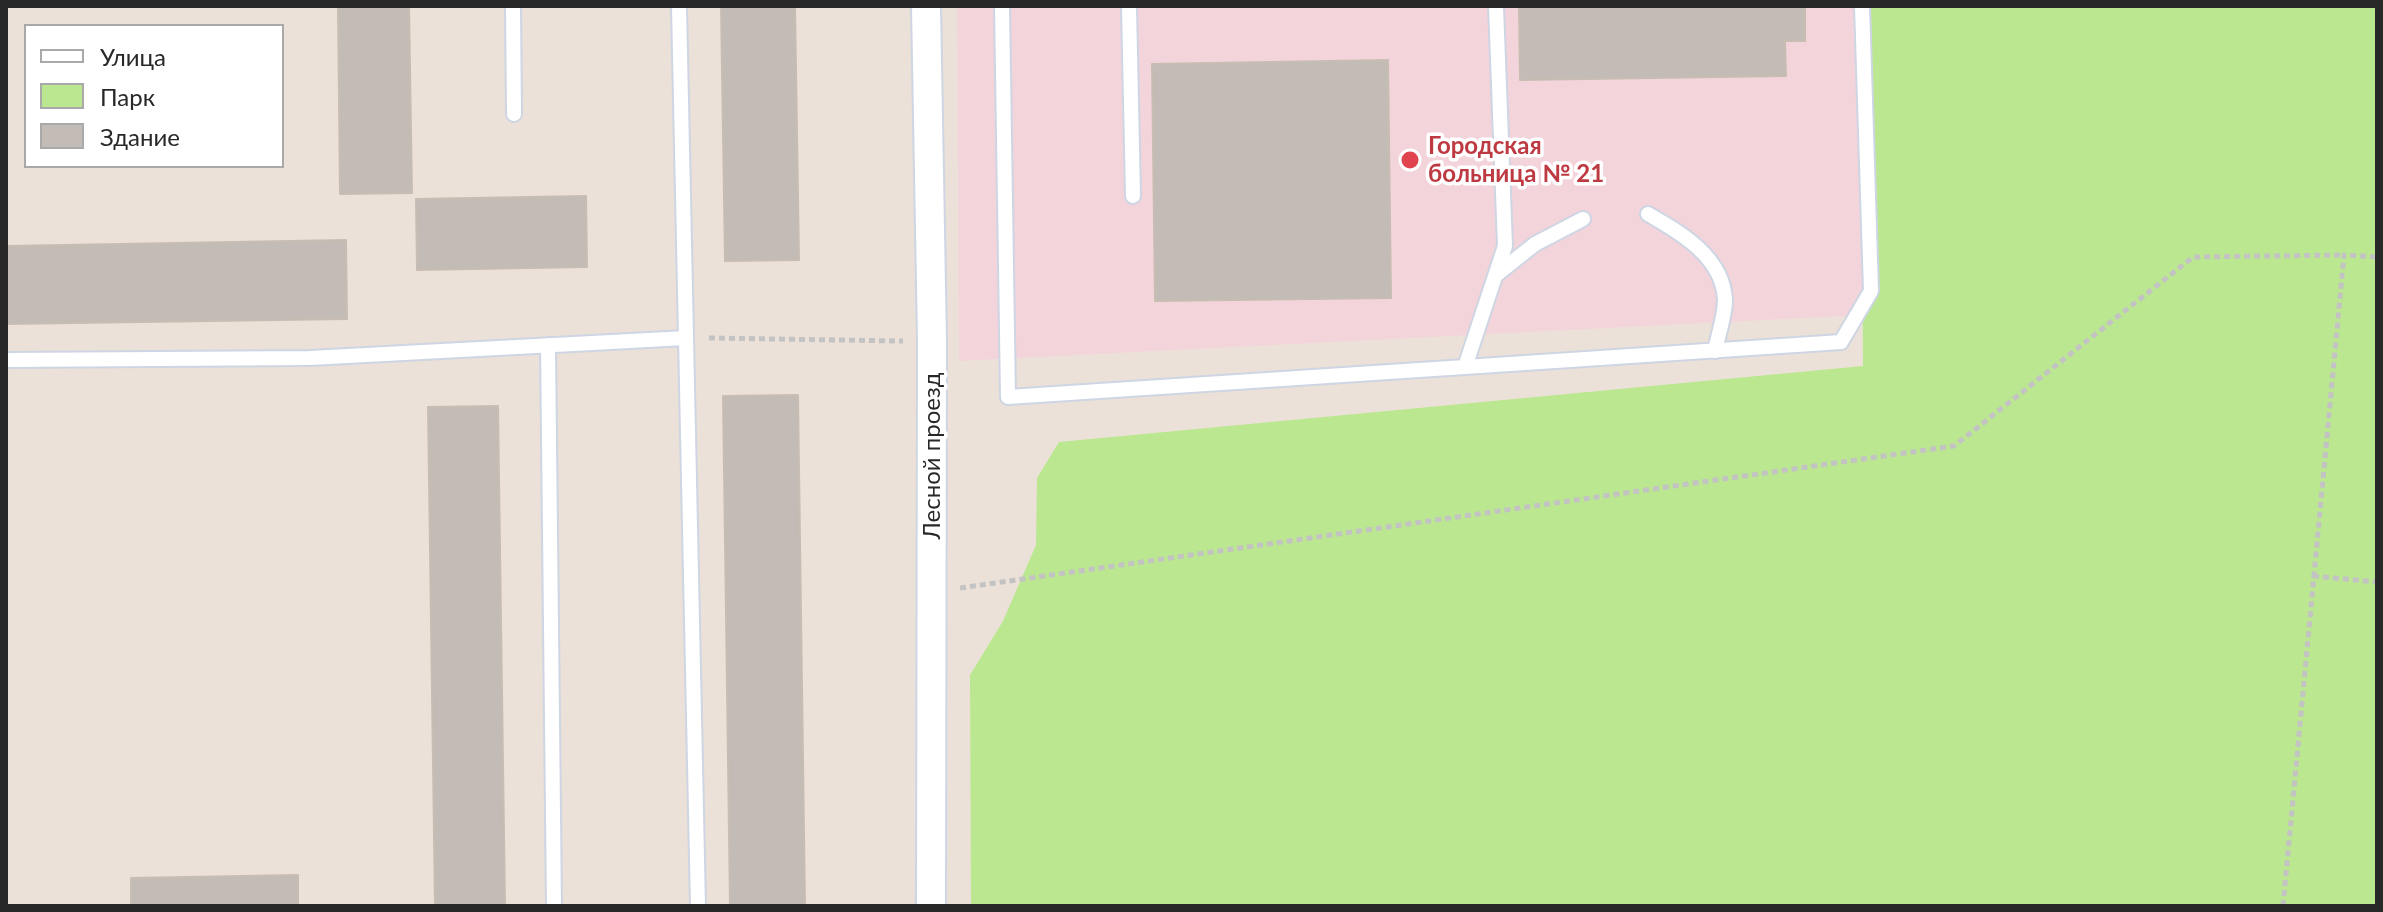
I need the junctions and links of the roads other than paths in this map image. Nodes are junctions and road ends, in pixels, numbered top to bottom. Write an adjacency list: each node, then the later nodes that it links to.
1 (513, 6): 8 (lane)
2 (679, 6): 13 (lane)
3 (926, 6): 20 (street, Лесной проезд)
4 (1002, 6): 17 (lane)
5 (1129, 6): 9 (lane)
6 (1496, 6): 12 (lane)
7 (1862, 6): 15 (lane)
8 (514, 114)
9 (1133, 196)
10 (1648, 214): 15 (lane)
11 (1583, 219): 12 (lane)
12 (1495, 276): 17 (lane)
13 (686, 338): 14 (lane); 19 (lane)
14 (548, 345): 16 (lane); 18 (lane)
15 (1715, 351): 17 (lane)
16 (6, 360)
17 (1465, 367)
18 (554, 906)
19 (698, 906)
20 (931, 906)

